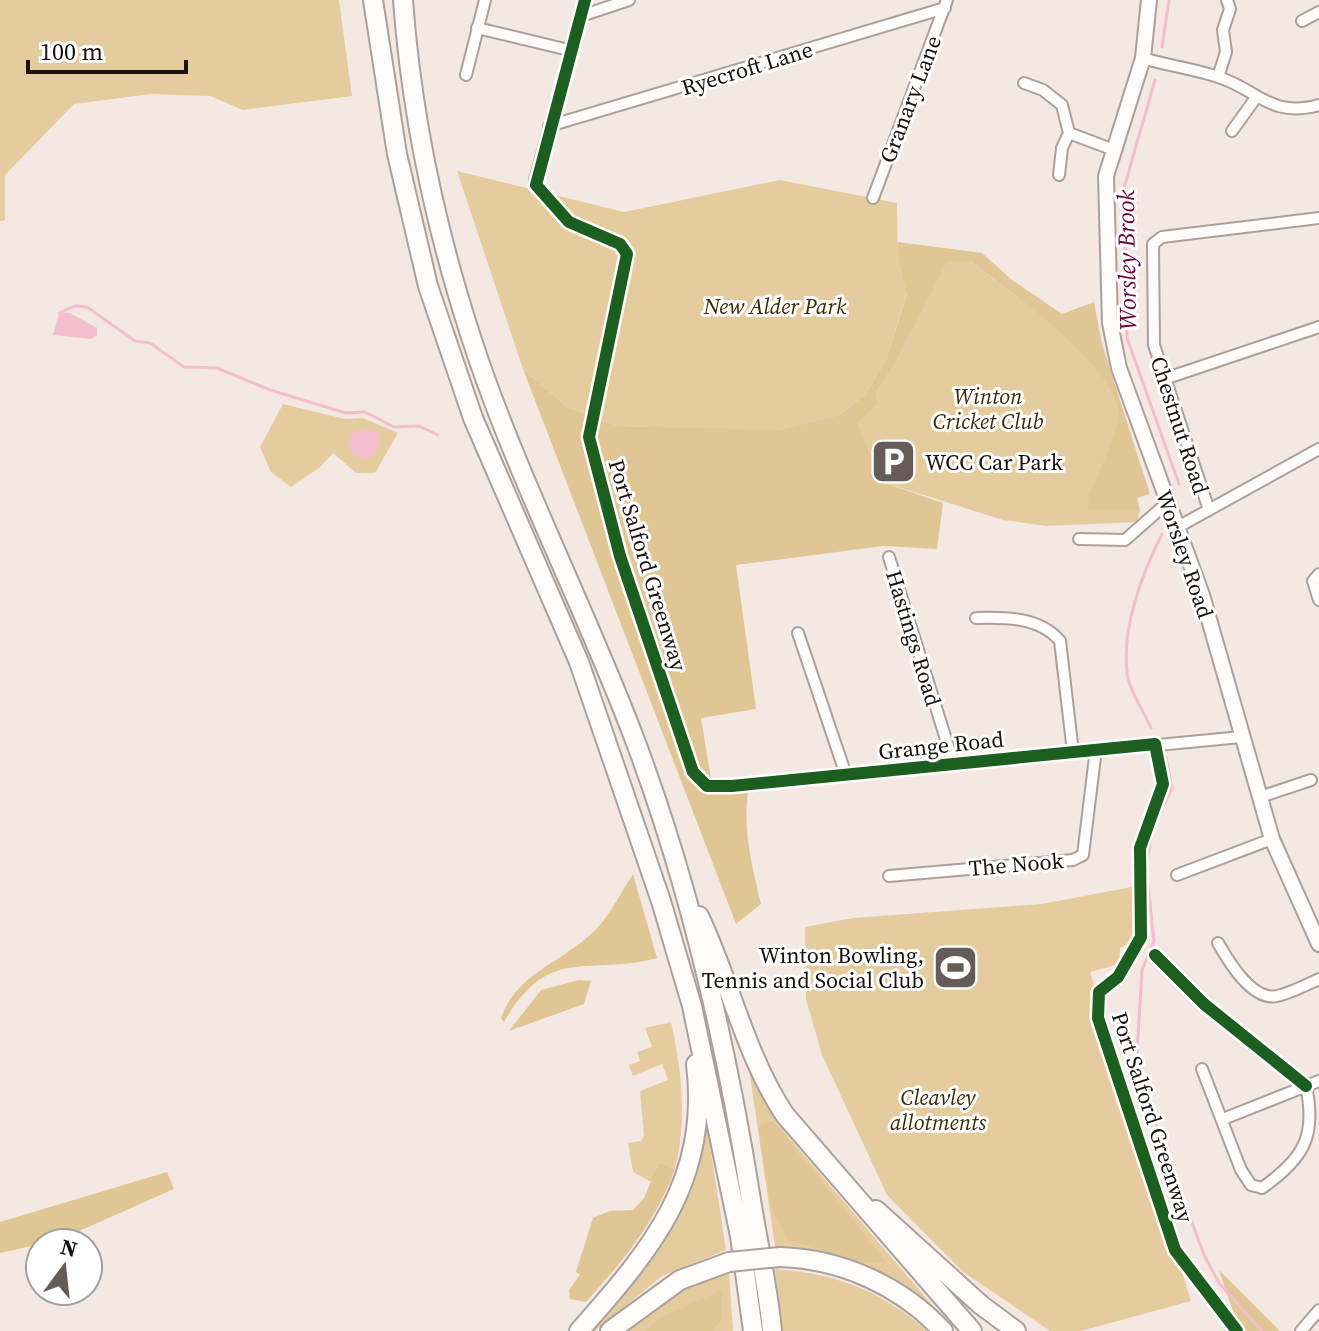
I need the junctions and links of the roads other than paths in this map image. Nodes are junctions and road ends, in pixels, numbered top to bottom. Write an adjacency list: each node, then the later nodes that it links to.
1 (375, 0): 52 (highway)
2 (403, 0): 51 (highway)
3 (485, 0): 12 (street)
4 (585, 0): 10 (street)
5 (629, 0): 10 (street)
6 (1149, 0): 14 (main road, Worsley Road)
7 (1227, 0): 16 (street)
8 (946, 4): 20 (street, Ryecroft Lane); 26 (street, Granary Lane)
9 (1319, 12): 11 (street)
10 (581, 16): 13 (street)
11 (1302, 21)
12 (477, 28): 13 (street); 15 (street)
13 (569, 50): 20 (street)
14 (1143, 58): 16 (street); 23 (main road, Worsley Road)
15 (466, 75)
16 (1218, 77): 18 (street)
17 (1024, 83): 22 (street)
18 (1255, 99): 19 (street); 21 (street)
19 (1319, 105)
20 (549, 126): 25 (street)
21 (1232, 131)
22 (1069, 133): 23 (street); 24 (street)
23 (1113, 152): 31 (main road, Worsley Road)
24 (1059, 175)
25 (535, 180)
26 (873, 198)
27 (1319, 218): 29 (street, Chestnut Road)
28 (1319, 327): 29 (street)
29 (1164, 379): 32 (street, Chestnut Road)
30 (1319, 449): 32 (street)
31 (1167, 503): 33 (main road, Worsley Road); 34 (street)
32 (1209, 510): 33 (street)
33 (1176, 528): 40 (main road, Worsley Road)
34 (1079, 539)
35 (889, 557): 43 (street, Hastings Road)
36 (1316, 578): 37 (street)
37 (1319, 600)
38 (976, 618): 42 (street)
39 (798, 633): 44 (street)
40 (1241, 737): 41 (street, Grange Road); 47 (main road, Worsley Road)
41 (1096, 749): 42 (street, Grange Road); 50 (street, The Nook)
42 (1073, 752): 43 (street, Grange Road)
43 (954, 765): 44 (street, Grange Road)
44 (846, 775): 46 (street, Grange Road)
45 (1311, 780): 47 (street)
46 (732, 786)
47 (1260, 797): 48 (main road, Worsley Road)
48 (1272, 839): 49 (street); 54 (main road, Worsley Road)
49 (1177, 875)
50 (889, 876)
51 (687, 892): 60 (highway); 67 (highway)
52 (672, 939): 61 (highway); 63 (highway)
53 (1218, 943): 55 (street)
54 (1319, 944)
55 (1319, 979)
56 (1202, 1069): 59 (street)
57 (1319, 1081): 58 (street)
58 (1306, 1086): 59 (street); 59 (street)
59 (1223, 1119)
60 (827, 1166): 69 (highway); 70 (highway)
61 (740, 1236): 65 (highway); 66 (highway)
62 (1319, 1310): 71 (street)
63 (579, 1331)
64 (610, 1331): 68 (highway, bridge)
65 (743, 1331)
66 (753, 1331)
67 (772, 1331)
68 (943, 1331)
69 (972, 1331)
70 (1016, 1331)
71 (1301, 1331)

